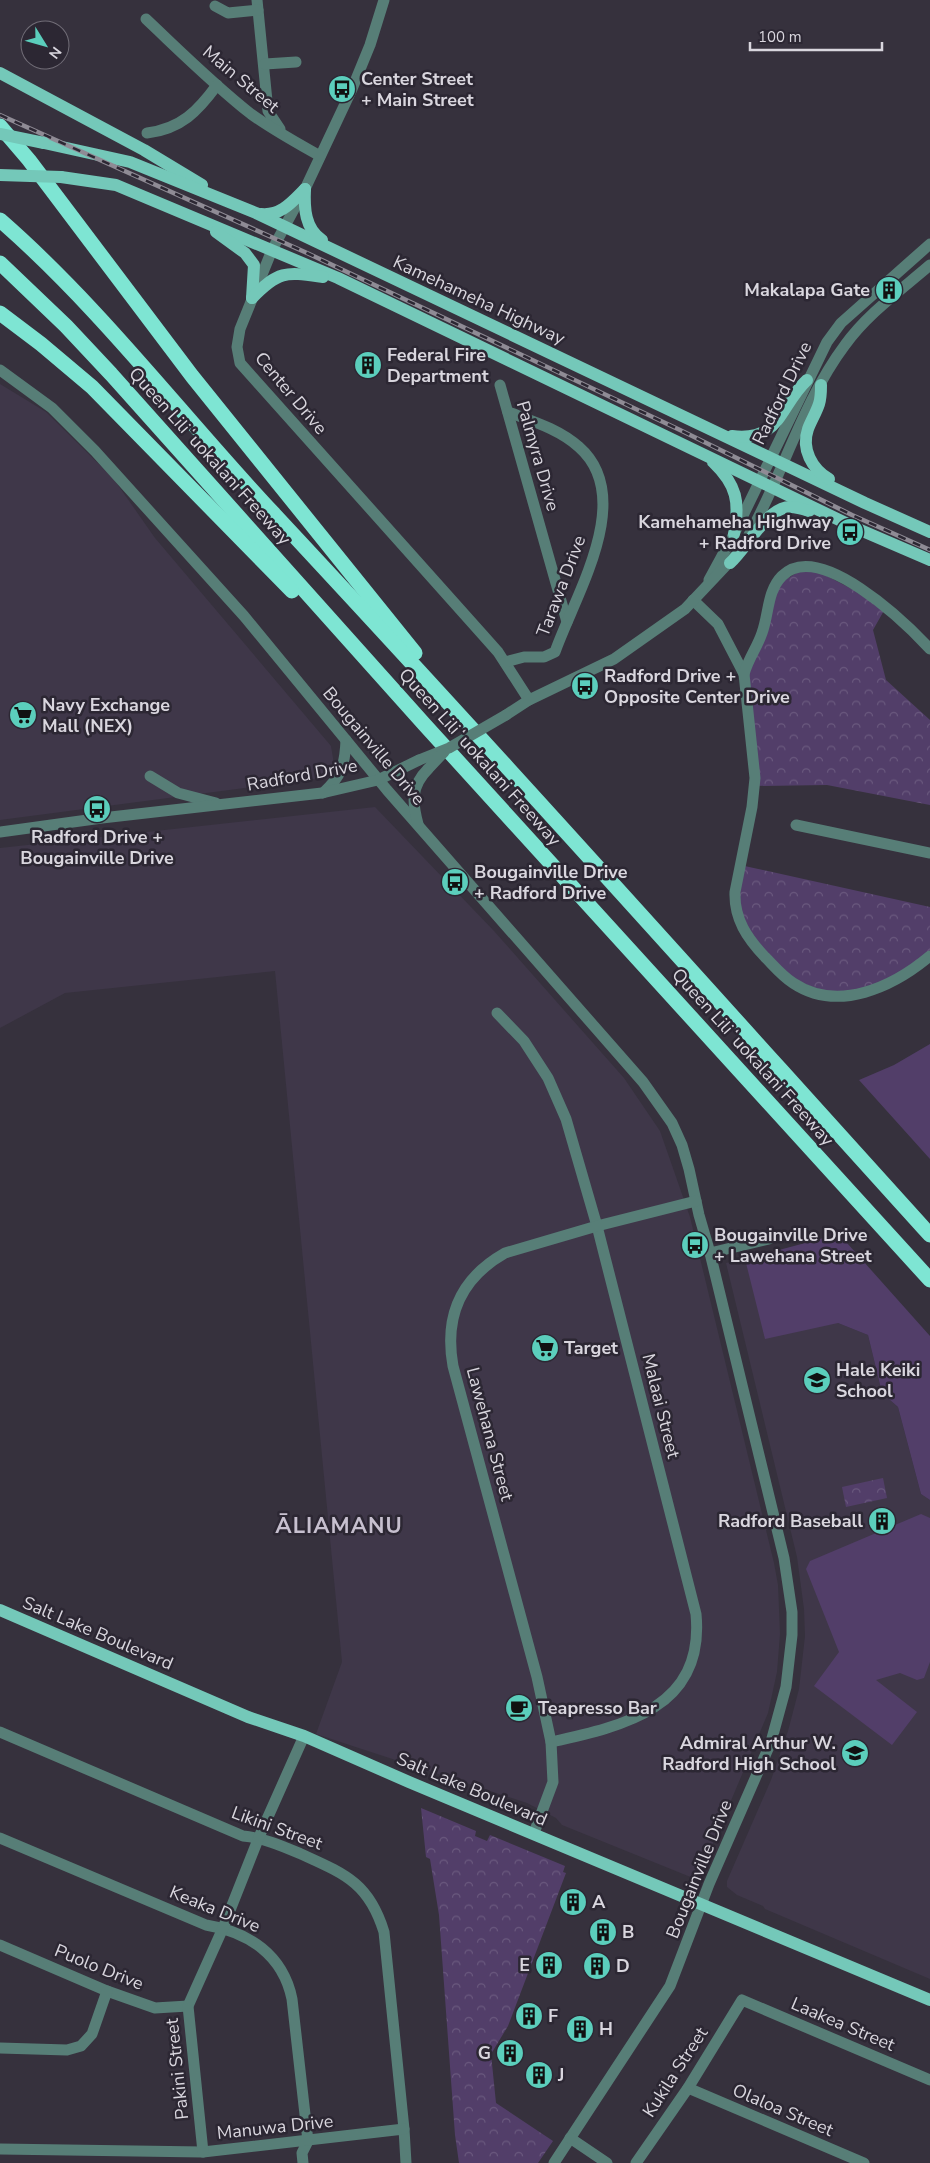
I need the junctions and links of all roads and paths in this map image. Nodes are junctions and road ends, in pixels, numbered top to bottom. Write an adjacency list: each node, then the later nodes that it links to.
1 (384, 0): 13 (street, Center Drive)
2 (257, 5): 3 (street); 6 (street)
3 (215, 6)
4 (146, 18): 8 (street, Main Street)
5 (296, 62): 6 (street)
6 (265, 64): 12 (street)
7 (0, 73): 16 (main road)
8 (217, 85): 10 (street); 12 (street, Main Street)
9 (0, 126): 55 (highway)
10 (147, 133)
11 (0, 134): 16 (main road, Kamehameha Highway, bridge)
12 (286, 137): 13 (street, Main Street)
13 (320, 156): 15 (street, Center Drive)
14 (0, 175): 19 (main road, bridge)
15 (305, 189): 17 (main road); 20 (street, Center Drive); 23 (main road)
16 (237, 205): 17 (main road, Kamehameha Highway)
17 (256, 214): 20 (main road, Kamehameha Highway)
18 (0, 220): 55 (highway, Queen Liliʻuokalani Freeway)
19 (203, 221): 22 (main road); 27 (main road)
20 (285, 226): 22 (street, Center Drive); 23 (main road, Kamehameha Highway)
21 (930, 244): 30 (street, Radford Drive)
22 (272, 250): 26 (main road); 27 (street, Center Drive)
23 (345, 256): 34 (main road, Kamehameha Highway)
24 (0, 263): 53 (highway, Queen Liliʻuokalani Freeway)
25 (930, 264): 31 (street, Radford Drive)
26 (338, 278): 27 (main road); 35 (main road)
27 (252, 298): 50 (street, Center Drive)
28 (0, 313): 53 (highway)
29 (0, 370): 54 (street, Bougainville Drive)
30 (807, 380): 34 (main road); 36 (street, Radford Drive)
31 (821, 384): 37 (street, Radford Drive); 40 (main road)
32 (500, 385): 33 (street, Palmyra Drive)
33 (508, 412): 48 (street, Palmyra Drive); 48 (street, Tarawa Drive)
34 (722, 435): 36 (main road, Kamehameha Highway)
35 (704, 453): 38 (main road); 43 (main road)
36 (770, 457): 37 (main road, Kamehameha Highway); 38 (street, Radford Drive)
37 (784, 463): 39 (street, Radford Drive); 40 (main road, Kamehameha Highway)
38 (759, 481): 39 (main road); 43 (street, Radford Drive)
39 (772, 487): 41 (main road); 45 (street, Radford Drive)
40 (865, 503): 42 (main road, Kamehameha Highway)
41 (858, 529): 44 (main road); 45 (main road)
42 (930, 532)
43 (734, 534): 46 (street, Radford Drive)
44 (930, 560)
45 (730, 563): 46 (street, Radford Drive)
46 (706, 586): 47 (street, Radford Drive)
47 (693, 600): 51 (street); 52 (street, Radford Drive)
48 (567, 622): 50 (street, Tarawa Drive)
49 (930, 649): 51 (street)
50 (505, 662): 52 (street, Center Drive)
51 (744, 674): 65 (street)
52 (530, 700): 56 (street, Radford Drive, bridge)
53 (424, 724): 72 (highway, Queen Liliʻuokalani Freeway)
54 (346, 740): 58 (street, Bougainville Drive); 59 (street)
55 (487, 744): 69 (highway, Queen Liliʻuokalani Freeway)
56 (448, 748): 58 (street, Radford Drive, bridge); 62 (street, bridge)
57 (150, 776): 60 (street)
58 (378, 780): 59 (street, Radford Drive); 62 (street, Bougainville Drive)
59 (322, 793): 60 (street, Radford Drive)
60 (223, 805): 63 (street, Radford Drive)
61 (796, 825): 64 (street)
62 (418, 826): 67 (street, Bougainville Drive)
63 (0, 832)
64 (930, 853)
65 (930, 956)
66 (497, 1013): 68 (street, Malaai Street)
67 (696, 1201): 68 (street, Lawehana Street); 71 (street, Bougainville Drive)
68 (598, 1226): 76 (street, Malaai Street); 76 (street, Lawehana Street)
69 (930, 1235)
70 (769, 1238): 71 (street)
71 (710, 1253): 80 (street, Bougainville Drive)
72 (930, 1280)
73 (0, 1610): 75 (main road, Salt Lake Boulevard)
74 (0, 1732): 78 (street, Likini Street)
75 (304, 1736): 77 (main road, Salt Lake Boulevard); 78 (street, Pakini Street)
76 (551, 1742): 77 (street, Lawehana Street)
77 (534, 1833): 80 (main road, Salt Lake Boulevard)
78 (259, 1837): 81 (street, Pakini Street); 90 (street, Likini Street)
79 (0, 1838): 81 (street, Keaka Drive)
80 (701, 1905): 85 (main road, Salt Lake Boulevard); 91 (street, Bougainville Drive)
81 (223, 1928): 86 (street, Pakini Street); 92 (street, Keaka Drive)
82 (0, 1946): 83 (street, Puolo Drive)
83 (107, 1991): 86 (street, Puolo Drive); 87 (street)
84 (742, 2000): 88 (street, Laakea Street); 89 (street, Kukila Street)
85 (930, 2000)
86 (188, 2006): 94 (street, Pakini Street)
87 (0, 2048)
88 (930, 2080)
89 (688, 2088): 99 (street, Kukila Street); 100 (street, Olaloa Street)
90 (404, 2129): 92 (street, Manuwa Drive); 96 (street, Likini Street)
91 (570, 2138): 97 (street, Bougainville Drive); 98 (street)
92 (308, 2141): 94 (street, Manuwa Drive); 95 (street, Keaka Drive)
93 (0, 2149): 94 (street, Manuwa Drive)
94 (203, 2152)
95 (303, 2163)
96 (406, 2163)
97 (554, 2163)
98 (606, 2163)
99 (636, 2163)
100 (864, 2163)

